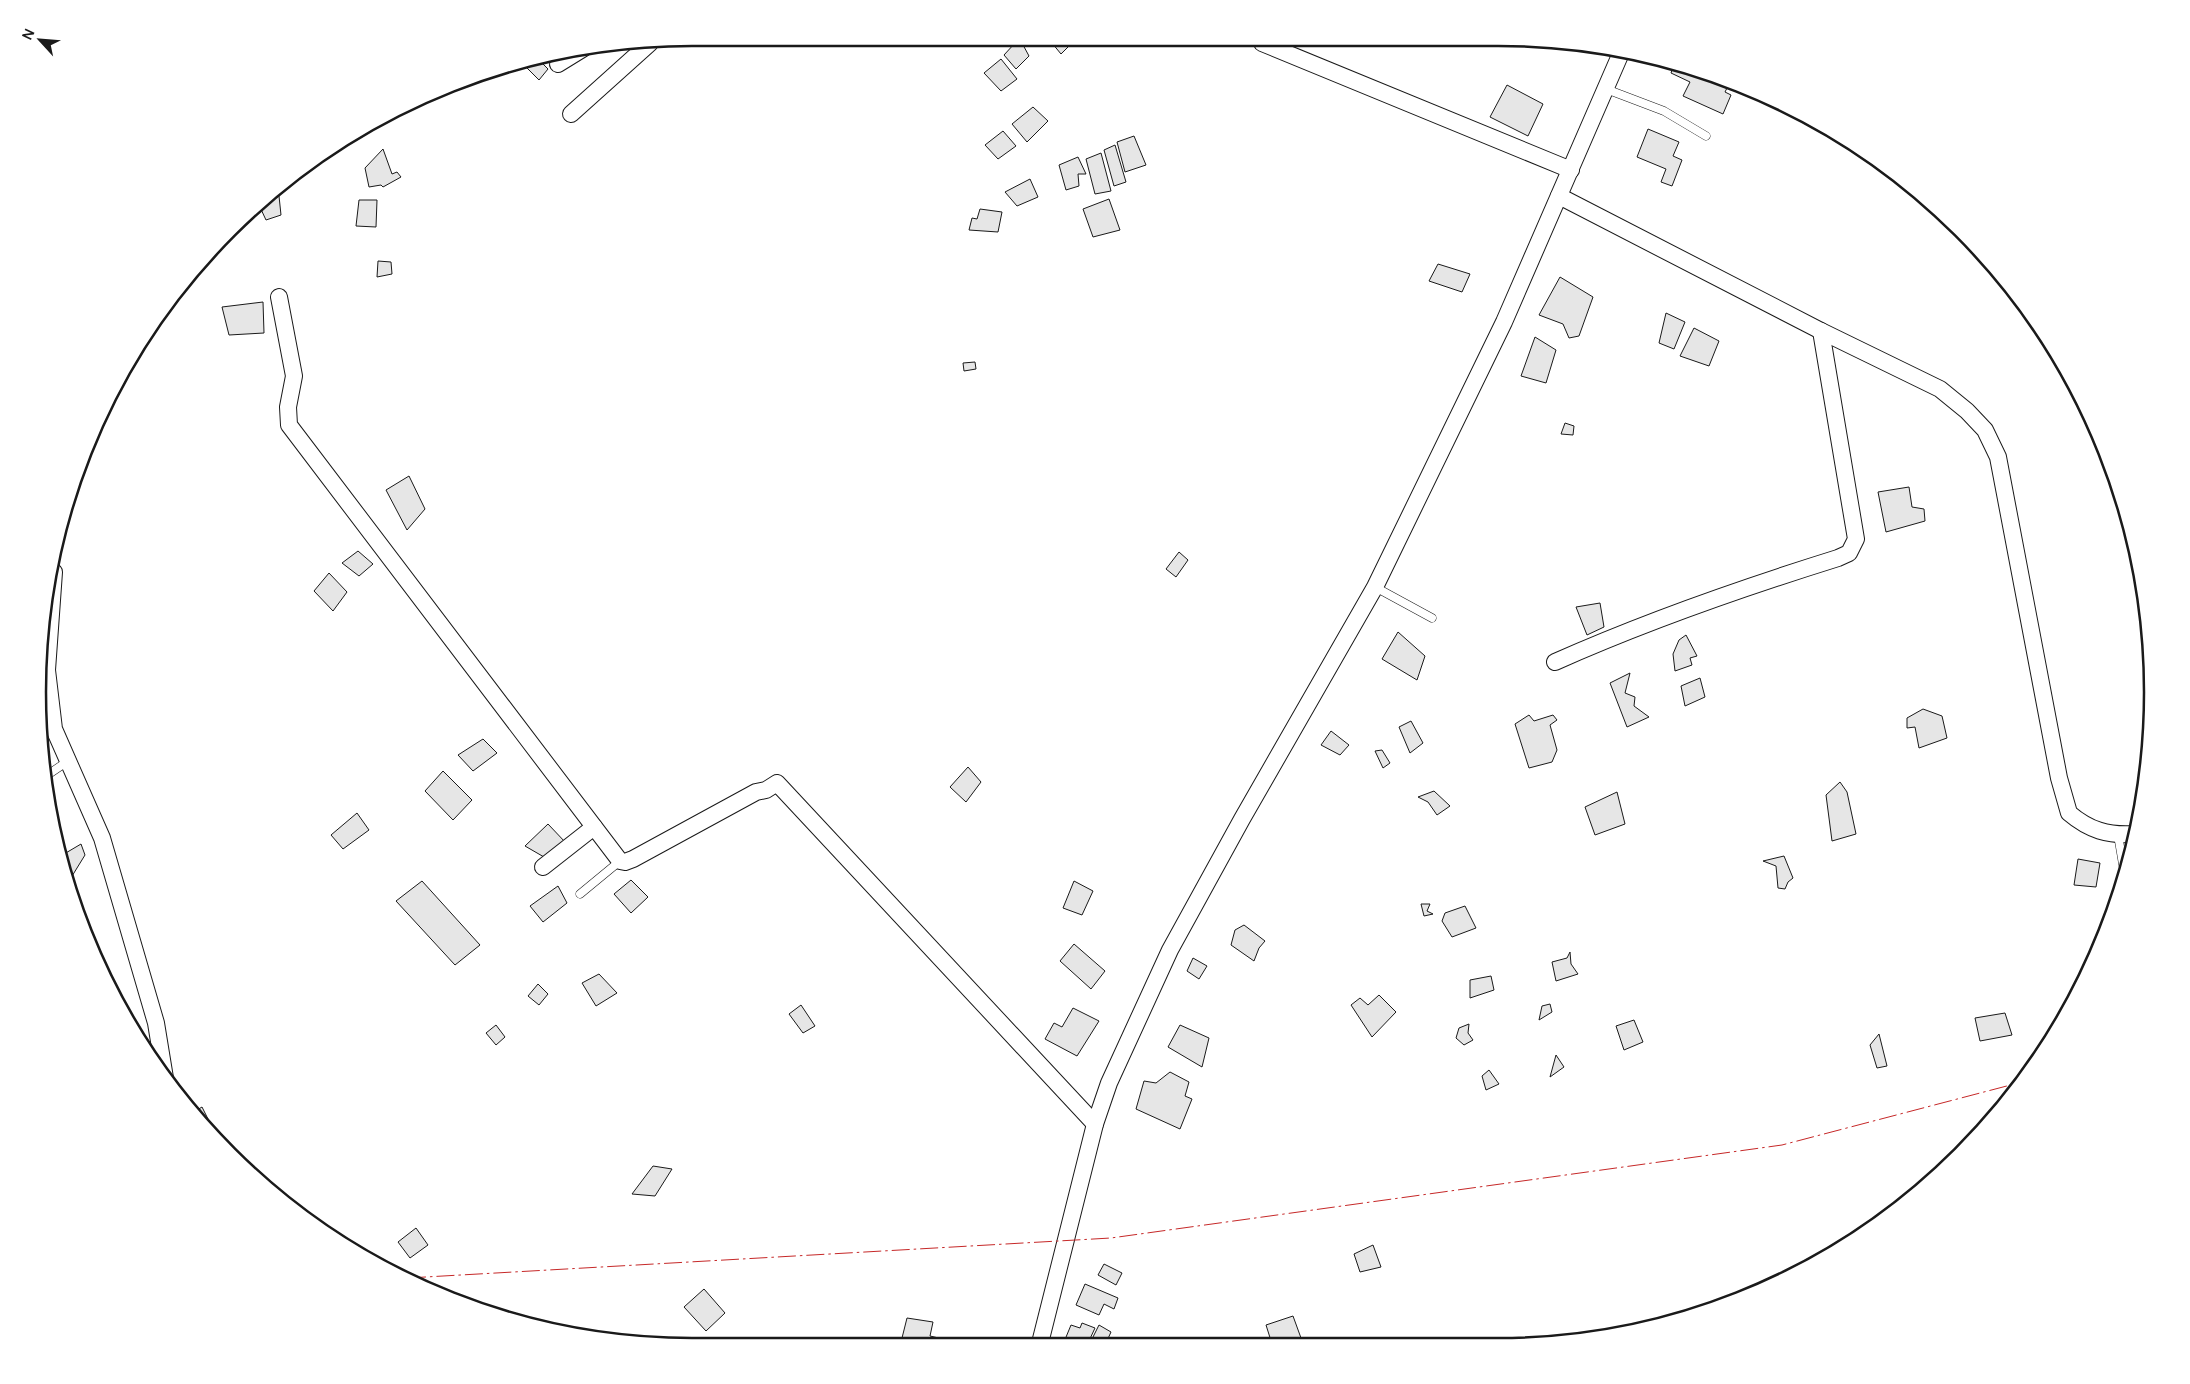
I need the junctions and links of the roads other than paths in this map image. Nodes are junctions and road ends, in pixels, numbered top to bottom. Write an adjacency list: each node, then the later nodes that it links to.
1 (1269, 46): 9 (street)
2 (644, 49): 7 (street)
3 (1620, 58): 6 (street)
4 (566, 59): 5 (street)
5 (558, 64)
6 (1606, 89): 8 (lane); 9 (street)
7 (571, 114)
8 (1706, 136)
9 (1571, 170): 10 (street)
10 (1559, 196): 12 (street); 13 (street)
11 (279, 297): 21 (street)
12 (1821, 331): 16 (street); 23 (street)
13 (1375, 587): 14 (lane); 29 (street)
14 (1432, 618)
15 (50, 632): 17 (street)
16 (1554, 662)
17 (47, 668)
18 (47, 670): 19 (street)
19 (68, 761): 20 (lane); 28 (street)
20 (52, 772)
21 (594, 827): 25 (street); 26 (street)
22 (2127, 835): 23 (street)
23 (2118, 836): 24 (lane)
24 (2122, 859)
25 (620, 861): 27 (lane); 29 (street)
26 (543, 867)
27 (580, 894)
28 (162, 1061)
29 (1095, 1124): 30 (street)
30 (1041, 1338)

